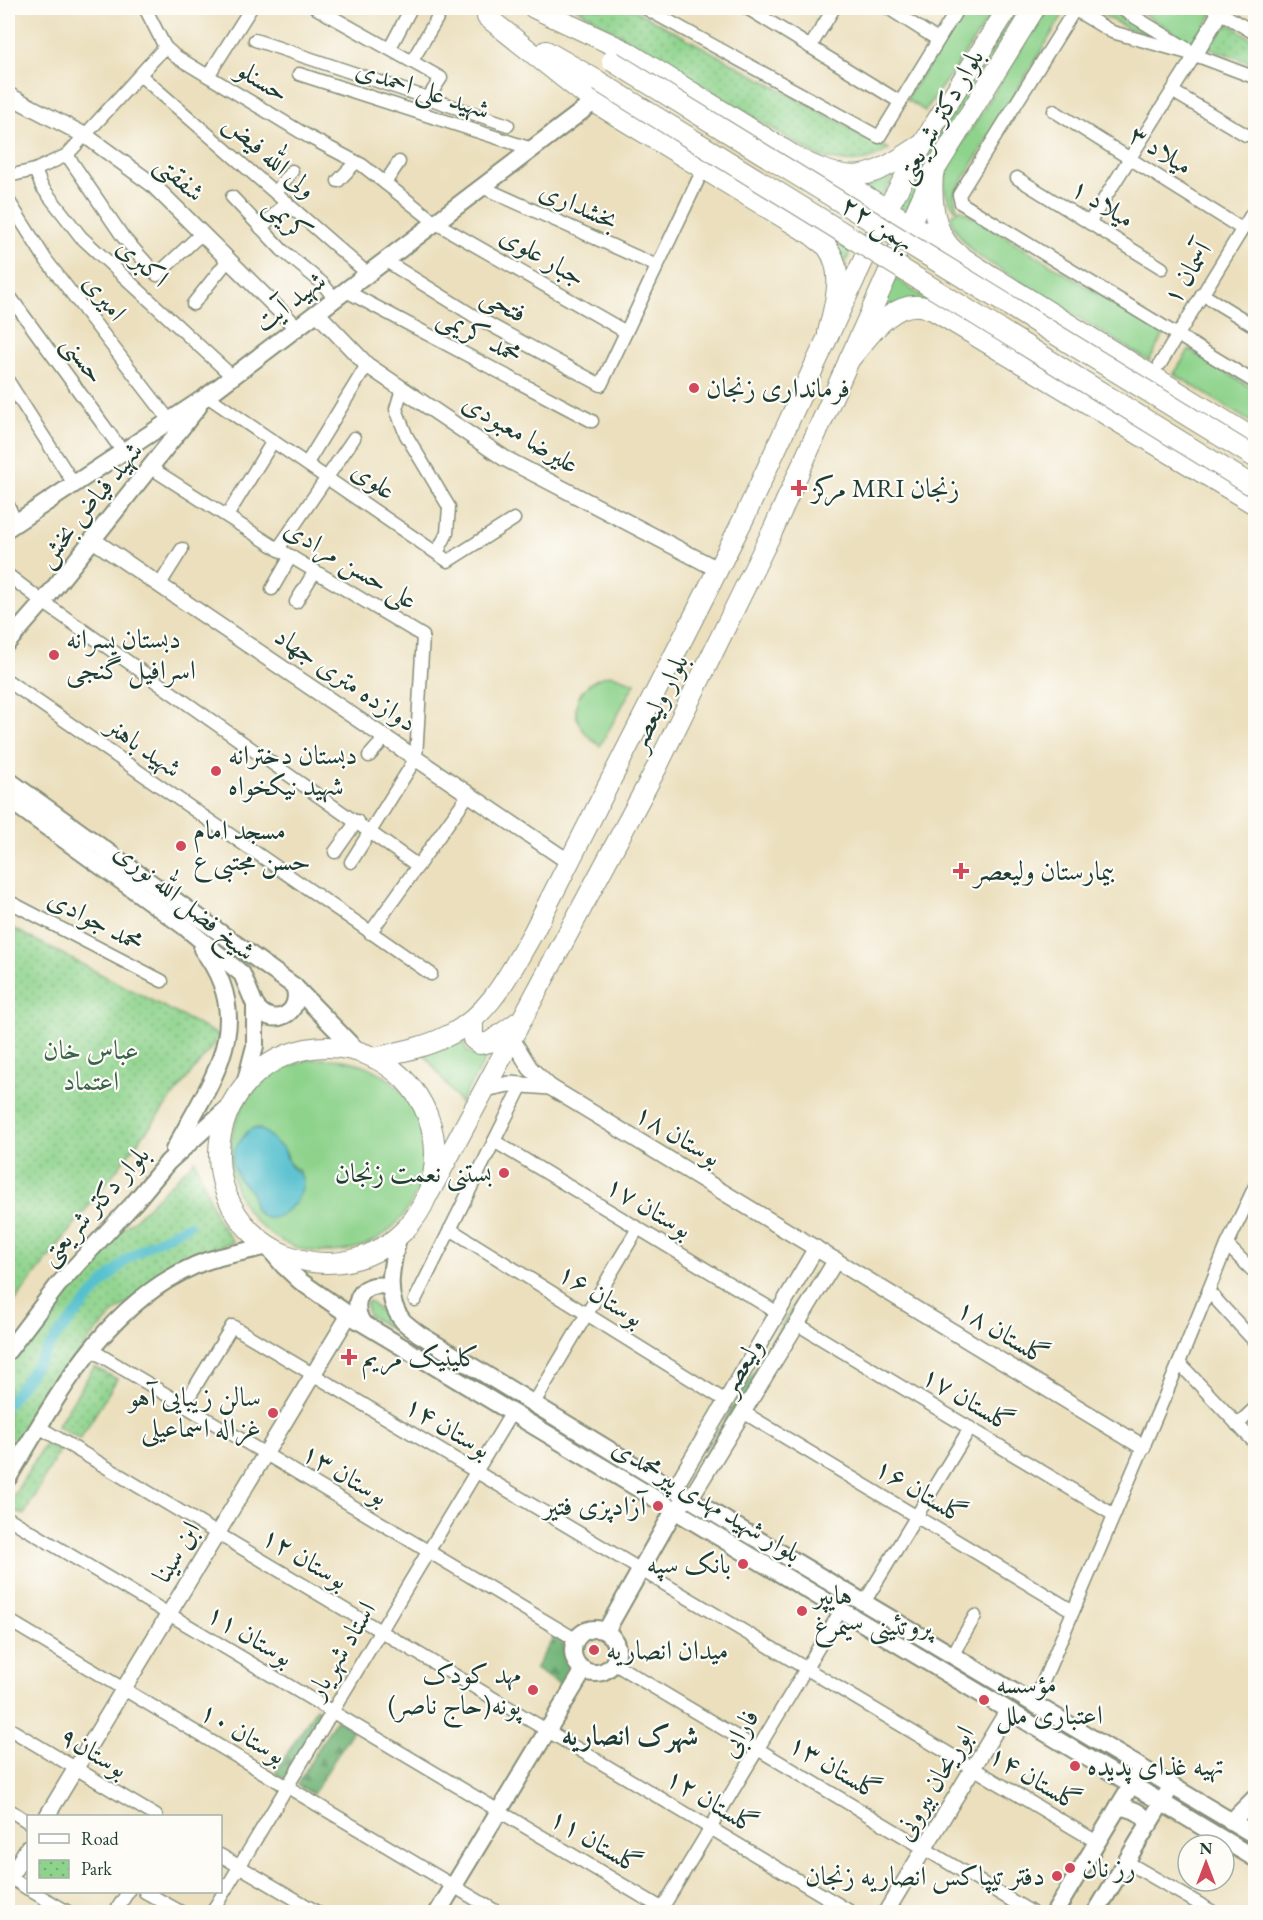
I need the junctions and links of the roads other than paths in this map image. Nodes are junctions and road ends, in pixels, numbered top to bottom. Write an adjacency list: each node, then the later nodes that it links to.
1 (145, 8): 22 (street)
2 (251, 8): 29 (street)
3 (316, 8): 24 (street)
4 (411, 8): 24 (street)
5 (443, 8): 26 (street)
6 (525, 8): 102 (main road, ۲۲ بهمن, bridge)
7 (534, 8): 43 (main road)
8 (645, 8): 35 (street)
9 (747, 8): 23 (street)
10 (834, 8): 23 (street)
11 (888, 8): 21 (street)
12 (958, 8): 21 (street)
13 (1008, 8): 40 (main road, بلوار دکتر شریعتی)
14 (1035, 8): 50 (main road, بلوار دکتر شریعتی)
15 (1074, 8): 25 (street); 87 (street)
16 (1120, 8): 25 (street)
17 (1217, 10): 19 (street); 25 (street)
18 (479, 12): 34 (main road); 107 (main road, ۲۲ بهمن, bridge)
19 (1256, 34)
20 (255, 40): 33 (street)
21 (938, 40): 35 (street)
22 (165, 47): 28 (street); 29 (street, حسنلو)
23 (810, 47): 35 (street)
24 (390, 48): 26 (street)
25 (1195, 54): 30 (street); 31 (street)
26 (412, 61): 33 (street)
27 (298, 74): 41 (street, شهید علی احمدی)
28 (140, 75): 39 (street); 57 (street, ولی الله فیض)
29 (208, 76): 45 (street, حسنلو)
30 (1256, 78)
31 (1172, 91): 38 (street); 44 (street)
32 (8, 95): 39 (street, شفقتی)
33 (428, 98): 37 (street)
34 (594, 102): 41 (main road, شهید آیت); 62 (main road)
35 (900, 102)
36 (1054, 111): 44 (street, میلاد ۳)
37 (508, 125)
38 (1246, 135)
39 (86, 136): 42 (street); 69 (street, شفقتی)
40 (924, 143): 49 (main road); 63 (main road, بلوار دکتر شریعتی)
41 (532, 149): 56 (main road, شهید آیت)
42 (67, 155): 47 (street); 69 (street)
43 (799, 159): 49 (main road); 62 (main road)
44 (1130, 159): 66 (street); 68 (street, میلاد ۳)
45 (356, 162): 54 (street); 55 (street, حسنلو)
46 (399, 162): 55 (street)
47 (35, 170): 51 (street); 91 (street, اکبری)
48 (292, 171): 57 (street)
49 (826, 172): 63 (main road)
50 (933, 173): 65 (main road, بلوار دکتر شریعتی); 70 (main road)
51 (8, 176)
52 (1017, 177): 66 (street, میلاد ۱)
53 (698, 180): 73 (street)
54 (338, 181)
55 (385, 183): 64 (street, حسنلو)
56 (482, 187): 64 (main road, شهید آیت); 73 (street, بخشداری)
57 (276, 192): 60 (street, ولی الله فیض)
58 (232, 197): 67 (street, کریمی)
59 (8, 200): 96 (street, امیری)
60 (287, 202): 67 (street); 75 (street, ولی الله فیض)
61 (1256, 207): 68 (street, آسمان ۱)
62 (769, 209): 86 (main road)
63 (887, 209): 65 (main road); 86 (main road, بلوار ولیعصر)
64 (436, 223): 72 (main road, شهید آیت); 85 (street, جبار علوی)
65 (911, 223): 70 (main road); 88 (main road, بلوار ولیعصر)
66 (1089, 223): 74 (street, میلاد ۱)
67 (261, 228): 79 (street, کریمی)
68 (1242, 229): 78 (street, آسمان ۱)
69 (202, 233): 71 (street, شفقتی)
70 (953, 250): 76 (main road)
71 (229, 259): 80 (street); 83 (street, شفقتی)
72 (386, 261): 75 (main road, شهید آیت); 85 (street, فتحی)
73 (657, 266): 85 (street)
74 (1162, 268)
75 (368, 274): 79 (main road, شهید آیت)
76 (993, 277): 84 (main road); 99 (main road)
77 (8, 294): 101 (street, حسنی)
78 (1202, 294): 82 (street); 87 (street, آسمان ۱)
79 (341, 295): 81 (main road, شهید آیت); 97 (street, محمد کریمی)
80 (193, 304)
81 (317, 313): 83 (main road, شهید آیت); 90 (street, علیرضا معبودی)
82 (1256, 327)
83 (297, 328): 91 (main road, شهید آیت)
84 (963, 329): 88 (main road); 109 (main road)
85 (626, 332)
86 (828, 333): 111 (main road, بلوار ولیعصر)
87 (1177, 335): 89 (street, آسمان ۱); 93 (street)
88 (849, 360): 114 (main road, بلوار ولیعصر)
89 (1160, 364)
90 (367, 365): 94 (street, علیرضا معبودی); 103 (street)
91 (233, 377): 95 (main road, شهید آیت)
92 (8, 381): 106 (street)
93 (1256, 383)
94 (402, 389): 118 (street); 120 (street, علیرضا معبودی)
95 (207, 396): 96 (main road, شهید آیت); 100 (street, علوی); 104 (main road, شهید فیاض بخش)
96 (170, 421): 101 (main road, شهید آیت)
97 (592, 421)
98 (354, 438): 105 (street)
99 (1256, 440)
100 (273, 441): 103 (street, علوی); 110 (street)
101 (123, 452): 106 (main road, شهید آیت)
102 (1256, 458)
103 (307, 463): 105 (street, علوی)
104 (151, 468): 110 (street, علی حسن مرادی); 115 (main road, شهید فیاض بخش)
105 (326, 476): 117 (street); 118 (street, علوی)
106 (74, 484): 113 (main road, شهید آیت)
107 (1256, 488)
108 (8, 505): 113 (street)
109 (1256, 505)
110 (227, 516): 117 (street, علی حسن مرادی)
111 (745, 516): 114 (main road); 120 (main road, بلوار ولیعصر)
112 (514, 519): 118 (street)
113 (12, 525)
114 (773, 530): 148 (main road, بلوار ولیعصر)
115 (93, 540): 123 (street, دوازده متری جهاد); 125 (main road, شهید فیاض بخش)
116 (183, 549): 123 (street)
117 (278, 549): 119 (street, علی حسن مرادی)
118 (437, 553)
119 (291, 556): 121 (street, علی حسن مرادی); 124 (street)
120 (717, 569): 139 (main road, بلوار ولیعصر)
121 (315, 571): 126 (street); 131 (street, علی حسن مرادی)
122 (8, 575): 125 (street)
123 (160, 584): 129 (street, دوازده متری جهاد)
124 (272, 589)
125 (43, 602): 127 (main road, شهید فیاض بخش); 135 (street)
126 (296, 602)
127 (8, 642)
128 (8, 681): 143 (street, شهید باهنر)
129 (386, 737): 130 (street); 131 (street, دوازده متری جهاد)
130 (369, 756)
131 (416, 758): 133 (street, دوازده متری جهاد); 136 (street)
132 (8, 780): 146 (main road, شیخ فضل الله نوری)
133 (469, 794): 139 (street, دوازده متری جهاد); 140 (street)
134 (8, 799): 142 (main road, شیخ فضل الله نوری)
135 (357, 821): 136 (street); 137 (street)
136 (370, 831): 138 (street); 140 (street)
137 (335, 852)
138 (351, 862)
139 (569, 862): 149 (main road, بلوار ولیعصر)
140 (418, 866): 143 (street)
141 (8, 901): 145 (street, محمد جوادی)
142 (185, 927): 147 (main road, شیخ فضل الله نوری); 158 (main road)
143 (370, 933): 144 (street, شهید باهنر)
144 (431, 974)
145 (162, 981)
146 (294, 986): 147 (main road); 151 (main road, شیخ فضل الله نوری)
147 (255, 1005): 152 (main road, شیخ فضل الله نوری)
148 (524, 1018): 149 (main road); 150 (main road, بلوار ولیعصر)
149 (473, 1020): 151 (main road, بلوار ولیعصر)
150 (512, 1039): 154 (street); 155 (main road, بلوار ولیعصر)
151 (366, 1055): 152 (main road, بلوار ولیعصر); 160 (main road)
152 (245, 1084): 156 (main road, بلوار ولیعصر)
153 (522, 1085): 154 (street, بوستان ۱۸); 155 (street, بوستان ۱۸); 157 (street)
154 (550, 1087): 166 (street, بوستان ۱۸)
155 (485, 1089): 160 (main road, بلوار ولیعصر)
156 (231, 1105): 158 (main road, بلوار دکتر شریعتی); 164 (main road, بلوار ولیعصر)
157 (494, 1141): 161 (street, بوستان ۱۷); 162 (street)
158 (168, 1162): 178 (main road, بلوار دکتر شریعتی)
159 (1256, 1184): 165 (street)
160 (429, 1193): 163 (main road, بلوار ولیعصر)
161 (638, 1228): 172 (street, بوستان ۱۷); 173 (street)
162 (450, 1229): 171 (street); 173 (street, بوستان ۱۶)
163 (398, 1237): 164 (main road, بلوار ولیعصر); 169 (main road)
164 (267, 1245): 174 (main road, بلوار شهید مهدی پیرمحمدی); 177 (main road)
165 (1227, 1245): 168 (street); 170 (street)
166 (816, 1248): 167 (street, بوستان ۱۸); 172 (street, ولیعصر)
167 (836, 1260): 175 (street, ولیعصر); 191 (street, گلستان ۱۸)
168 (1256, 1274)
169 (390, 1287): 174 (main road); 182 (main road, بلوار شهید مهدی پیرمحمدی)
170 (1209, 1292): 176 (street); 179 (street)
171 (415, 1300)
172 (778, 1313): 181 (street, ولیعصر)
173 (586, 1314): 181 (street, بوستان ۱۶); 182 (street)
174 (355, 1318): 180 (street, ابن سینا); 185 (main road, بلوار شهید مهدی پیرمحمدی)
175 (797, 1324): 186 (street, ولیعصر); 189 (street, گلستان ۱۷)
176 (1256, 1342)
177 (90, 1349): 183 (street, بوستان ۱۳); 188 (main road)
178 (8, 1351)
179 (1179, 1363): 187 (street); 191 (street)
180 (313, 1374): 183 (street, بوستان ۱۴); 192 (street, ابن سینا); 193 (street, بوستان ۱۴)
181 (726, 1401): 195 (street, ولیعصر)
182 (534, 1403): 195 (main road, بلوار شهید مهدی پیرمحمدی)
183 (184, 1405): 192 (street, بوستان ۱۳)
184 (1256, 1407): 187 (street)
185 (512, 1412): 193 (street, استاد شهریار); 197 (main road, بلوار شهید مهدی پیرمحمدی)
186 (743, 1412): 196 (street, ولیعصر); 199 (street, گلستان ۱۶)
187 (1237, 1425): 190 (street)
188 (39, 1427): 194 (main road); 201 (street, بوستان ۱۲)
189 (970, 1428): 198 (street, گلستان ۱۷); 199 (street)
190 (1256, 1444)
191 (1143, 1446): 198 (street)
192 (265, 1454): 201 (street, ابن سینا); 202 (street, بوستان ۱۳)
193 (476, 1472): 202 (street, استاد شهریار); 203 (street, بوستان ۱۴)
194 (8, 1478)
195 (675, 1489): 196 (main road, بلوار شهید مهدی پیرمحمدی); 197 (main road)
196 (690, 1499): 197 (main road); 204 (main road, بلوار شهید مهدی پیرمحمدی)
197 (675, 1509): 203 (main road); 205 (main road, بلوار شهید مهدی پیرمحمدی)
198 (1114, 1515): 206 (street)
199 (917, 1516): 204 (street); 206 (street, گلستان ۱۶)
200 (8, 1518): 207 (street, بوستان ۱۱)
201 (217, 1534): 207 (street, ابن سینا); 210 (street, بوستان ۱۲)
202 (428, 1551): 210 (street, استاد شهریار); 212 (street, بوستان ۱۳)
203 (640, 1570): 211 (main road); 215 (street, گلستان ۱۴)
204 (865, 1601): 213 (main road, بلوار شهید مهدی پیرمحمدی)
205 (841, 1610): 215 (street, فارابی); 219 (main road, بلوار شهید مهدی پیرمحمدی)
206 (1073, 1611): 218 (street)
207 (169, 1614): 217 (street, ابن سینا); 220 (street, بوستان ۱۱)
208 (975, 1616): 213 (street)
209 (8, 1620): 217 (street, بوستان ۱۰)
210 (381, 1631): 220 (street, استاد شهریار); 222 (street, بوستان ۱۲)
211 (606, 1631): 212 (main road); 214 (main road)
212 (575, 1639): 216 (main road)
213 (953, 1654): 218 (main road, بلوار شهید مهدی پیرمحمدی)
214 (614, 1663): 216 (main road); 223 (street, گلستان ۱۳)
215 (806, 1669): 223 (street, فارابی); 226 (street, گلستان ۱۴)
216 (584, 1670): 222 (main road)
217 (123, 1689): 225 (street, ابن سینا); 229 (street, بوستان ۱۰)
218 (1034, 1702): 224 (main road, بلوار شهید مهدی پیرمحمدی)
219 (1008, 1710): 226 (street, ابوریحان بیرونی); 227 (main road, بلوار شهید مهدی پیرمحمدی)
220 (332, 1712): 229 (street, استاد شهریار); 234 (street, بوستان ۱۱)
221 (8, 1728): 225 (street, بوستان۹)
222 (547, 1731): 234 (main road); 240 (street, گلستان ۱۲)
223 (758, 1749): 240 (street, فارابی); 244 (street, گلستان ۱۳)
224 (1142, 1767): 227 (main road); 228 (main road, بلوار شهید مهدی پیرمحمدی)
225 (76, 1768): 235 (street, ابن سینا); 236 (street, بوستان۹)
226 (973, 1768): 242 (street, گلستان ۱۴); 244 (street, ابوریحان بیرونی)
227 (1132, 1784): 230 (main road, بلوار شهید مهدی پیرمحمدی); 232 (main road)
228 (1172, 1785): 230 (main road); 238 (main road, بلوار شهید مهدی پیرمحمدی)
229 (287, 1787): 248 (street, استاد شهریار); 250 (street, بوستان ۱۰)
230 (1162, 1803): 239 (main road); 245 (main road, بلوار شهید مهدی پیرمحمدی)
231 (1255, 1803): 238 (main road)
232 (1118, 1807): 239 (main road); 242 (main road)
233 (8, 1809): 237 (street)
234 (499, 1811): 250 (main road); 255 (street, گلستان ۱۱)
235 (48, 1815)
236 (154, 1815)
237 (27, 1821)
238 (1232, 1821): 241 (main road, بلوار شهید مهدی پیرمحمدی)
239 (1149, 1825): 247 (main road)
240 (710, 1828): 255 (street, فارابی); 263 (street, گلستان ۱۲)
241 (1256, 1836)
242 (1097, 1842): 266 (main road)
243 (27, 1849): 249 (street)
244 (924, 1849): 264 (street, ابوریحان بیرونی); 265 (street, گلستان ۱۳)
245 (1253, 1852)
246 (222, 1856): 248 (street)
247 (1126, 1862): 267 (main road); 268 (street)
248 (240, 1867): 259 (street, استاد شهریار); 260 (street)
249 (8, 1878): 251 (street)
250 (453, 1887): 261 (main road); 262 (street, بوستان ۱۰)
251 (27, 1888)
252 (35, 1893): 256 (street)
253 (127, 1893): 257 (street)
254 (147, 1893): 258 (street)
255 (663, 1911)
256 (68, 1912)
257 (115, 1912)
258 (181, 1912)
259 (212, 1912)
260 (317, 1912)
261 (438, 1912)
262 (497, 1912)
263 (851, 1912)
264 (886, 1912)
265 (1031, 1912)
266 (1055, 1912)
267 (1096, 1912)
268 (1213, 1912)

